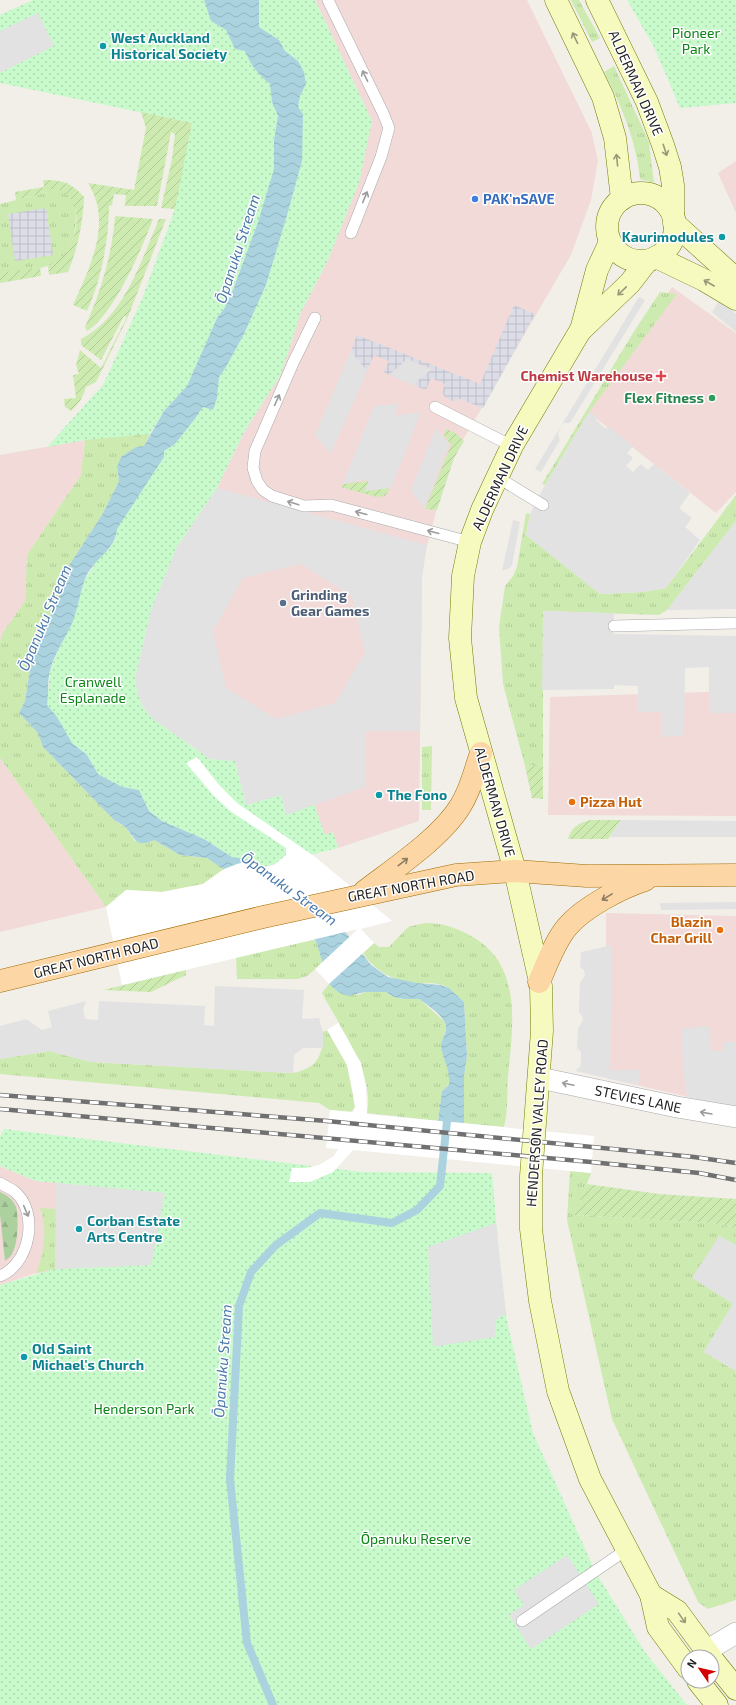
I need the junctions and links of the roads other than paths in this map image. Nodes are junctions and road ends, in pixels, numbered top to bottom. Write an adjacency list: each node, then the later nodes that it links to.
1 (328, 0): 6 (lane, one-way to 1)
2 (556, 0): 4 (main road, one-way to 2)
3 (597, 0): 5 (main road, ALDERMAN DRIVE, one-way to 5)
4 (622, 199): 5 (main road); 7 (main road)
5 (674, 219): 8 (main road); 9 (main road)
6 (351, 233)
7 (610, 242): 8 (main road); 12 (main road, ALDERMAN DRIVE)
8 (652, 259): 10 (main road, one-way to 8); 12 (main road, ALDERMAN DRIVE, one-way to 12)
9 (736, 279)
10 (736, 299)
11 (315, 318): 17 (lane, one-way to 11)
12 (580, 331): 14 (main road, ALDERMAN DRIVE)
13 (435, 407): 14 (lane)
14 (512, 446): 15 (main road, ALDERMAN DRIVE)
15 (498, 476): 16 (lane); 17 (main road, ALDERMAN DRIVE)
16 (542, 505)
17 (470, 542): 20 (main road, ALDERMAN DRIVE)
18 (736, 623): 19 (lane)
19 (614, 626)
20 (480, 753): 21 (main road, ALDERMAN DRIVE); 24 (main road, one-way to 20)
21 (515, 871): 23 (main road, GREAT NORTH ROAD); 24 (main road, GREAT NORTH ROAD); 26 (main road, HENDERSON VALLEY ROAD)
22 (736, 875): 23 (main road, GREAT NORTH ROAD)
23 (655, 876): 26 (main road, one-way to 26)
24 (361, 894): 25 (main road, GREAT NORTH ROAD)
25 (0, 981)
26 (540, 982): 27 (main road, HENDERSON VALLEY ROAD)
27 (540, 1078): 28 (street, STEVIES LANE, one-way to 27); 31 (main road, HENDERSON VALLEY ROAD)
28 (736, 1117)
29 (0, 1184): 30 (lane, one-way to 30)
30 (0, 1276)
31 (626, 1550): 32 (main road, HENDERSON VALLEY ROAD); 33 (lane)
32 (651, 1595): 35 (main road, HENDERSON VALLEY ROAD, one-way to 35); 37 (main road, HENDERSON VALLEY ROAD)
33 (522, 1621)
34 (736, 1633): 36 (street)
35 (704, 1649)
36 (717, 1649)
37 (680, 1657)
38 (720, 1669): 40 (main road, HENDERSON VALLEY ROAD)
39 (704, 1689): 41 (main road)
40 (736, 1689)
41 (717, 1705)

